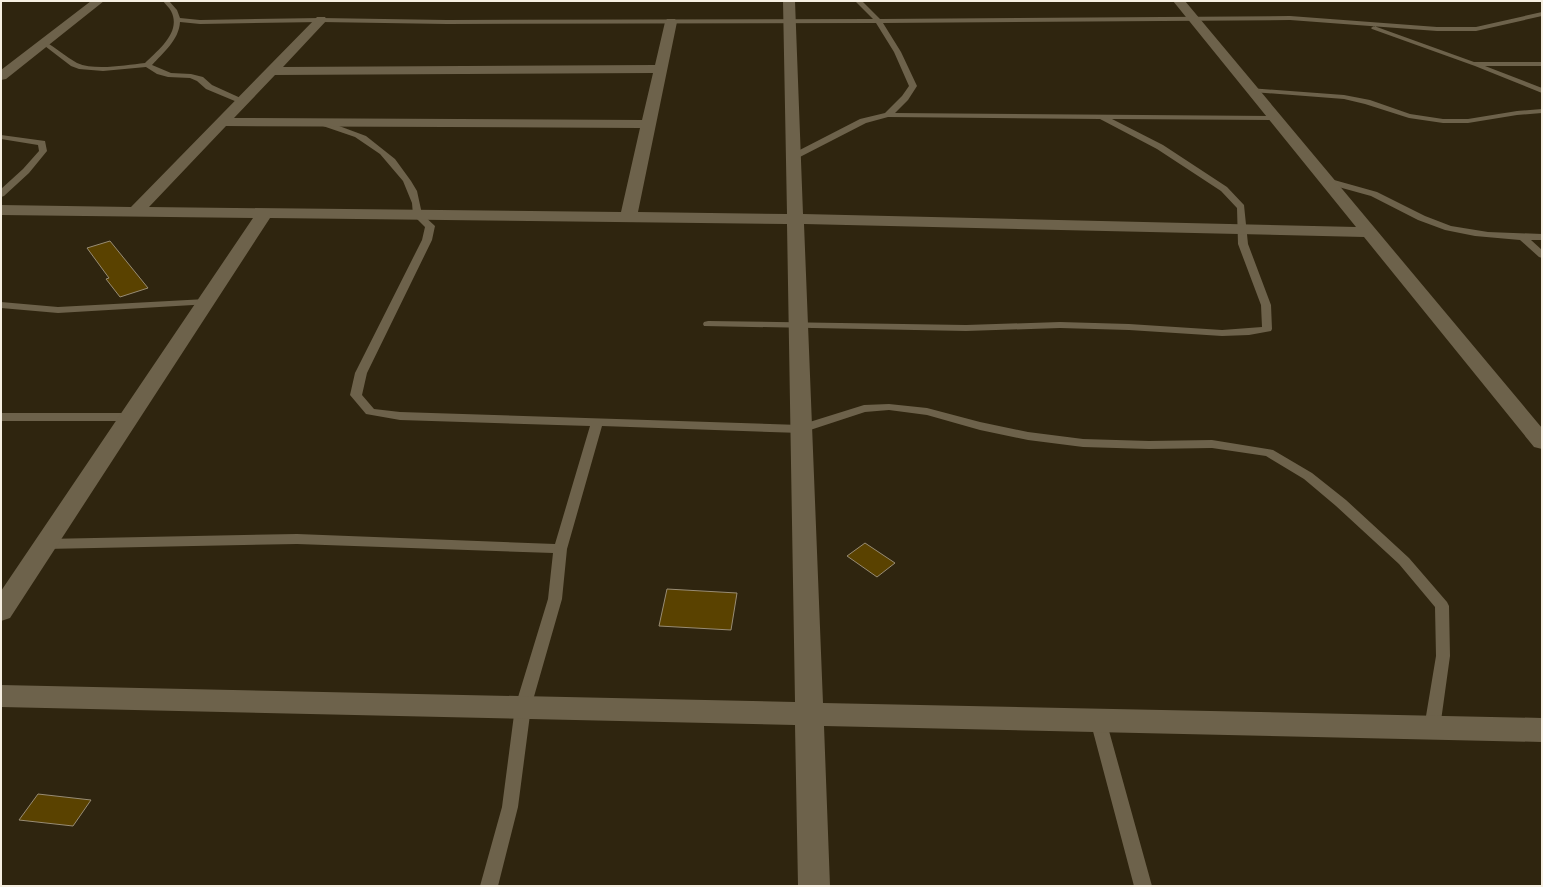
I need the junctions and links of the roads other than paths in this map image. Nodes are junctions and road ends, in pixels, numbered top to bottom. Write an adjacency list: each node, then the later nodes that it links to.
1 (98, 1): 14 (street)
2 (166, 1): 8 (lane)
3 (871, 1): 5 (lane)
4 (1179, 1): 10 (street)
5 (860, 2): 11 (lane)
6 (789, 11): 11 (lane); 12 (lane); 32 (street)
7 (1542, 14): 13 (lane)
8 (177, 20): 9 (lane); 17 (lane)
9 (322, 20): 12 (lane); 19 (street)
10 (1194, 20): 11 (lane); 13 (lane); 21 (street)
11 (877, 21): 25 (lane)
12 (671, 22): 18 (street)
13 (1358, 22): 15 (lane)
14 (44, 44): 17 (lane); 20 (street)
15 (1473, 64): 16 (lane); 22 (lane)
16 (1542, 64)
17 (147, 65): 23 (lane)
18 (660, 69): 19 (street); 30 (street)
19 (273, 71): 23 (street)
20 (1, 76)
21 (1252, 90): 24 (lane); 27 (street)
22 (1542, 91)
23 (242, 102): 28 (street)
24 (1542, 112)
25 (888, 115): 26 (lane); 32 (lane)
26 (1100, 116): 27 (lane); 41 (lane)
27 (1275, 118): 33 (street)
28 (222, 122): 29 (street); 36 (street)
29 (320, 122): 30 (street); 38 (lane)
30 (649, 124): 39 (street)
31 (1, 137): 34 (lane)
32 (793, 157): 40 (street)
33 (1327, 182): 42 (street); 43 (lane)
34 (1, 194)
35 (1, 210): 36 (street)
36 (135, 212): 37 (street)
37 (265, 213): 38 (street); 46 (street)
38 (418, 215): 39 (street); 52 (lane)
39 (628, 218): 40 (street)
40 (795, 220): 41 (street); 49 (street)
41 (1242, 229): 42 (street); 49 (lane)
42 (1368, 232): 54 (street)
43 (1523, 237): 44 (lane); 45 (lane)
44 (1542, 237)
45 (1542, 255)
46 (206, 302): 47 (lane); 51 (street)
47 (1, 305)
48 (708, 324): 49 (lane)
49 (798, 325): 53 (street)
50 (1, 417): 51 (lane)
51 (129, 417): 55 (street)
52 (597, 423): 53 (lane); 56 (lane)
53 (801, 429): 60 (street); 62 (lane)
54 (1542, 442)
55 (45, 544): 56 (lane); 57 (street)
56 (560, 549): 59 (lane)
57 (1, 611)
58 (1, 696): 59 (street)
59 (523, 707): 60 (street); 64 (lane)
60 (809, 714): 61 (street); 65 (street)
61 (1098, 720): 62 (street); 66 (lane)
62 (1432, 728): 63 (street)
63 (1542, 730)
64 (489, 886)
65 (814, 886)
66 (1143, 886)

